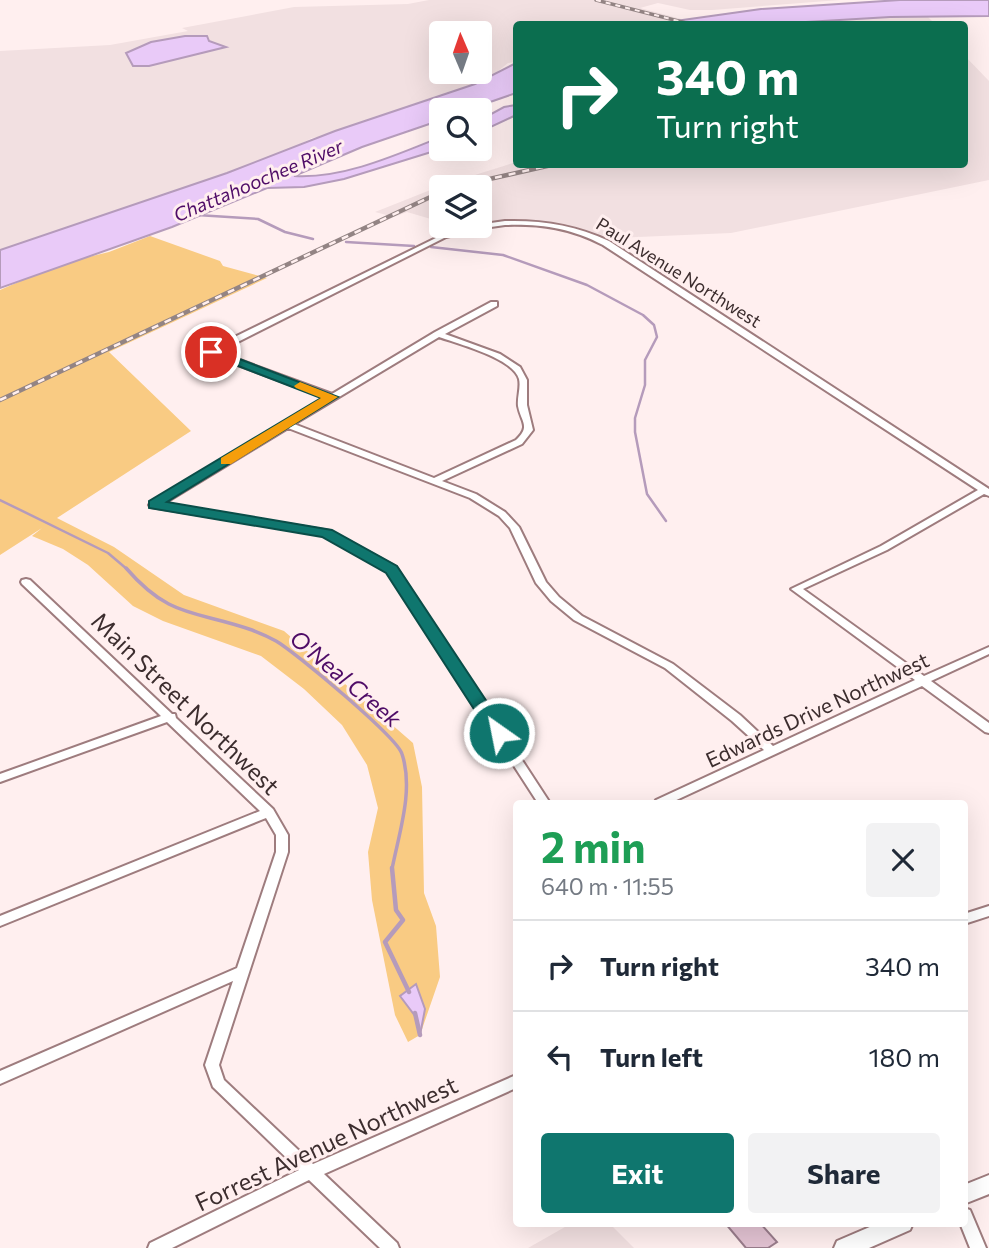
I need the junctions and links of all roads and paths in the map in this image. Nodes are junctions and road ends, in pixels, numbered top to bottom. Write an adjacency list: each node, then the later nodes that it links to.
1 (494, 304): 2 (street)
2 (439, 334): 3 (street); 5 (street)
3 (331, 397): 4 (street); 6 (street, Paul Avenue Northwest)
4 (286, 425): 5 (street); 14 (street)
5 (435, 481): 12 (street)
6 (987, 491): 9 (street)
7 (26, 582): 10 (street, Main Street Northwest)
8 (989, 650): 9 (street, Edwards Drive Northwest)
9 (923, 681): 11 (street); 12 (street, Edwards Drive Northwest)
10 (171, 717): 13 (street); 16 (street, Main Street Northwest)
11 (989, 729)
12 (772, 751): 15 (street, Edwards Drive Northwest)
13 (0, 778)
14 (542, 800)
15 (666, 800)
16 (269, 812): 19 (street); 20 (street, Main Street Northwest)
17 (989, 912): 18 (street)
18 (968, 918)
19 (0, 921)
20 (243, 971): 21 (street); 23 (street, Main Street Northwest)
21 (0, 1078)
22 (513, 1082): 23 (street, Forrest Avenue Northwest)
23 (311, 1172): 28 (street, Forrest Avenue Northwest); 29 (street, Main Street Northwest)
24 (989, 1184): 25 (street)
25 (968, 1193)
26 (968, 1224): 31 (street)
27 (894, 1227): 30 (street)
28 (156, 1248)
29 (391, 1248)
30 (845, 1248)
31 (978, 1248)

